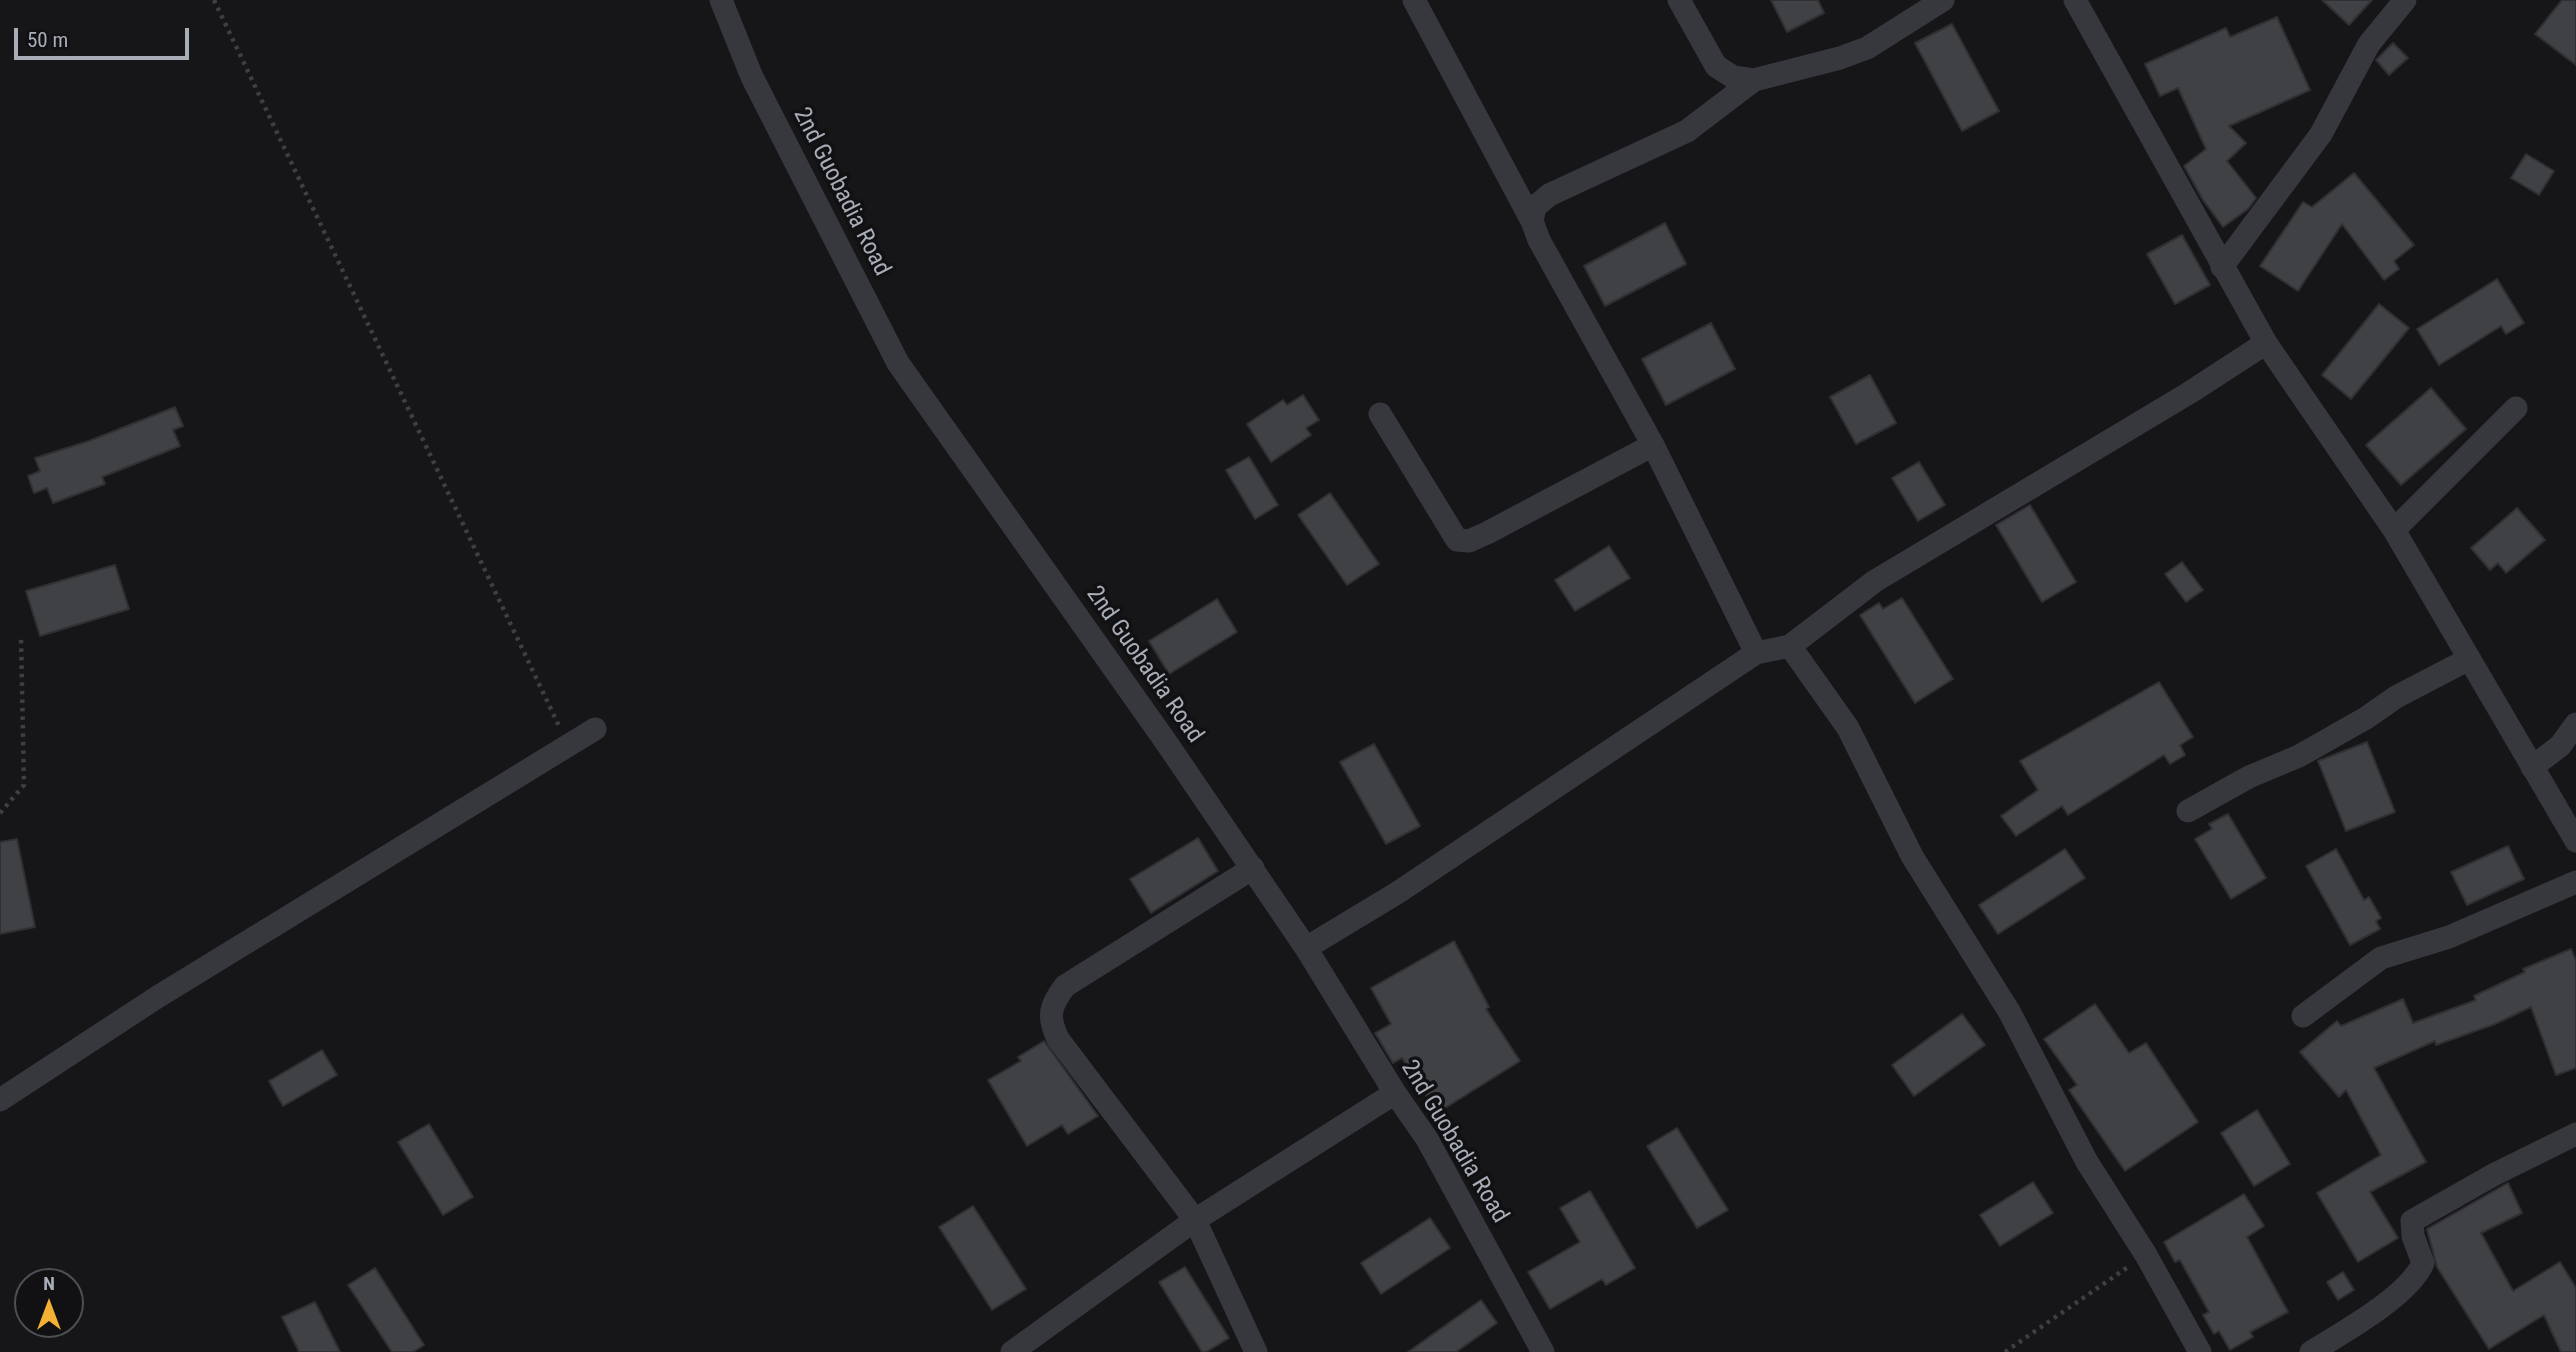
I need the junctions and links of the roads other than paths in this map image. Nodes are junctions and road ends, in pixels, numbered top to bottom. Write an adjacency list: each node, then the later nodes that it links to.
1 (721, 0): 24 (street, 2nd Guobadia Road)
2 (1415, 0): 9 (street)
3 (1679, 0): 8 (street)
4 (1943, 0): 8 (street)
5 (2075, 0): 10 (street)
6 (2396, 0): 10 (street)
7 (2405, 0): 10 (street)
8 (1754, 80): 9 (street)
9 (1532, 221): 14 (street)
10 (2224, 270): 11 (street)
11 (2266, 343): 15 (street); 16 (street)
12 (2516, 408): 15 (street)
13 (1380, 414): 14 (street)
14 (1654, 445): 17 (street)
15 (2394, 530): 18 (street)
16 (1790, 646): 17 (street); 35 (street)
17 (1756, 653): 26 (street)
18 (2469, 659): 21 (street); 22 (street)
19 (2576, 724): 21 (street)
20 (595, 729): 29 (street)
21 (2532, 767): 23 (street)
22 (2188, 811)
23 (2576, 841)
24 (1253, 868): 26 (street, 2nd Guobadia Road); 31 (street)
25 (2576, 881): 27 (street)
26 (1306, 948): 28 (street, 2nd Guobadia Road)
27 (2304, 1016)
28 (1395, 1093): 31 (street); 34 (street, 2nd Guobadia Road)
29 (0, 1100)
30 (2576, 1134): 36 (street)
31 (1195, 1220): 32 (street); 33 (street)
32 (1012, 1352)
33 (1256, 1352)
34 (1543, 1352)
35 (2200, 1352)
36 (2311, 1352)

